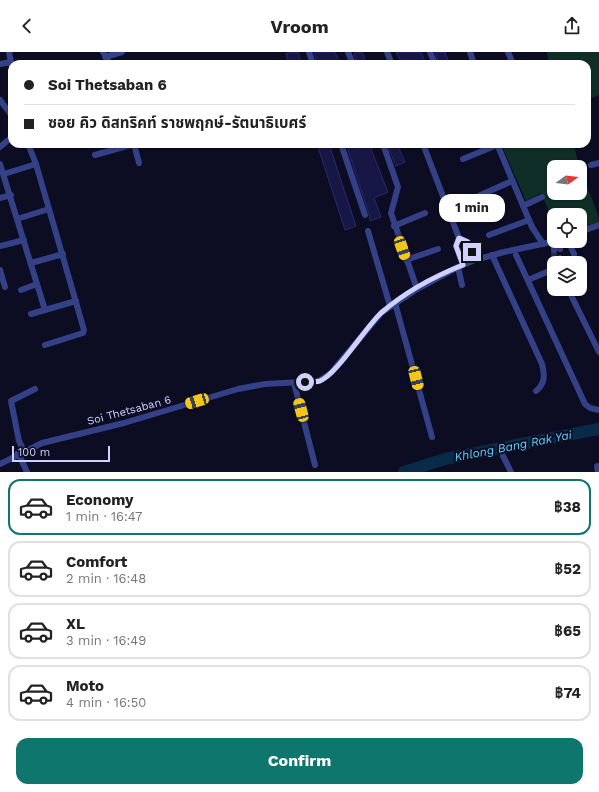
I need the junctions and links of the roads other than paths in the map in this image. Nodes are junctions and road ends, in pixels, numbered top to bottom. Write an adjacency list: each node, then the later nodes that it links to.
1 (122, 52): 2 (street)
2 (104, 55)
3 (0, 100): 4 (street)
4 (8, 111)
5 (8, 139): 6 (street)
6 (0, 146)
7 (30, 148): 20 (street)
8 (120, 148): 15 (street)
9 (135, 148): 17 (street)
10 (342, 148): 31 (street)
11 (384, 148): 34 (street)
12 (425, 148): 39 (street)
13 (490, 148): 16 (street)
14 (498, 148): 23 (street)
15 (96, 155)
16 (464, 159)
17 (140, 163)
18 (599, 163): 21 (street)
19 (0, 164): 22 (street)
20 (36, 164): 22 (street); 29 (street)
21 (591, 165)
22 (4, 174): 24 (street)
23 (512, 181): 27 (street); 28 (street)
24 (11, 195): 26 (street); 32 (street)
25 (542, 197): 28 (street)
26 (0, 198)
27 (474, 198)
28 (523, 206): 33 (street)
29 (49, 209): 32 (street); 46 (street)
30 (425, 213): 34 (street)
31 (365, 215)
32 (18, 219): 40 (street)
33 (529, 220): 38 (street); 42 (street)
34 (394, 226): 50 (street)
35 (599, 226): 36 (street)
36 (587, 230)
37 (368, 231): 64 (street)
38 (489, 234)
39 (459, 238): 51 (street); 53 (street)
40 (24, 240): 43 (street); 52 (street)
41 (547, 243): 42 (street, Soi Thetsaban 6)
42 (543, 244): 48 (street, Soi Thetsaban 6)
43 (0, 246)
44 (571, 248): 47 (street)
45 (438, 249): 50 (street)
46 (63, 254): 52 (street); 63 (street)
47 (574, 254)
48 (492, 255): 51 (street, Soi Thetsaban 6); 71 (street)
49 (516, 255): 56 (street)
50 (406, 260): 60 (street)
51 (475, 260): 53 (street, Soi Thetsaban 6)
52 (31, 263): 57 (street)
53 (461, 266): 58 (street); 60 (street, Soi Thetsaban 6)
54 (0, 270): 59 (street)
55 (547, 272): 56 (street)
56 (528, 280): 72 (street)
57 (37, 284): 61 (street); 65 (street)
58 (462, 285)
59 (5, 287)
60 (416, 289): 64 (street, Soi Thetsaban 6)
61 (21, 290)
62 (571, 296): 68 (street)
63 (76, 301): 65 (street); 67 (street)
64 (393, 305): 69 (street, Soi Thetsaban 6); 73 (street)
65 (45, 310): 66 (street)
66 (32, 314)
67 (45, 345)
68 (599, 352)
69 (294, 383): 74 (street, Soi Thetsaban 6); 77 (street)
70 (35, 389): 74 (street)
71 (536, 391)
72 (599, 410)
73 (432, 437)
74 (21, 452): 76 (street, Soi Thetsaban 6); 78 (street)
75 (502, 456): 79 (street)
76 (0, 464)
77 (316, 465)
78 (28, 472)
79 (511, 472)

